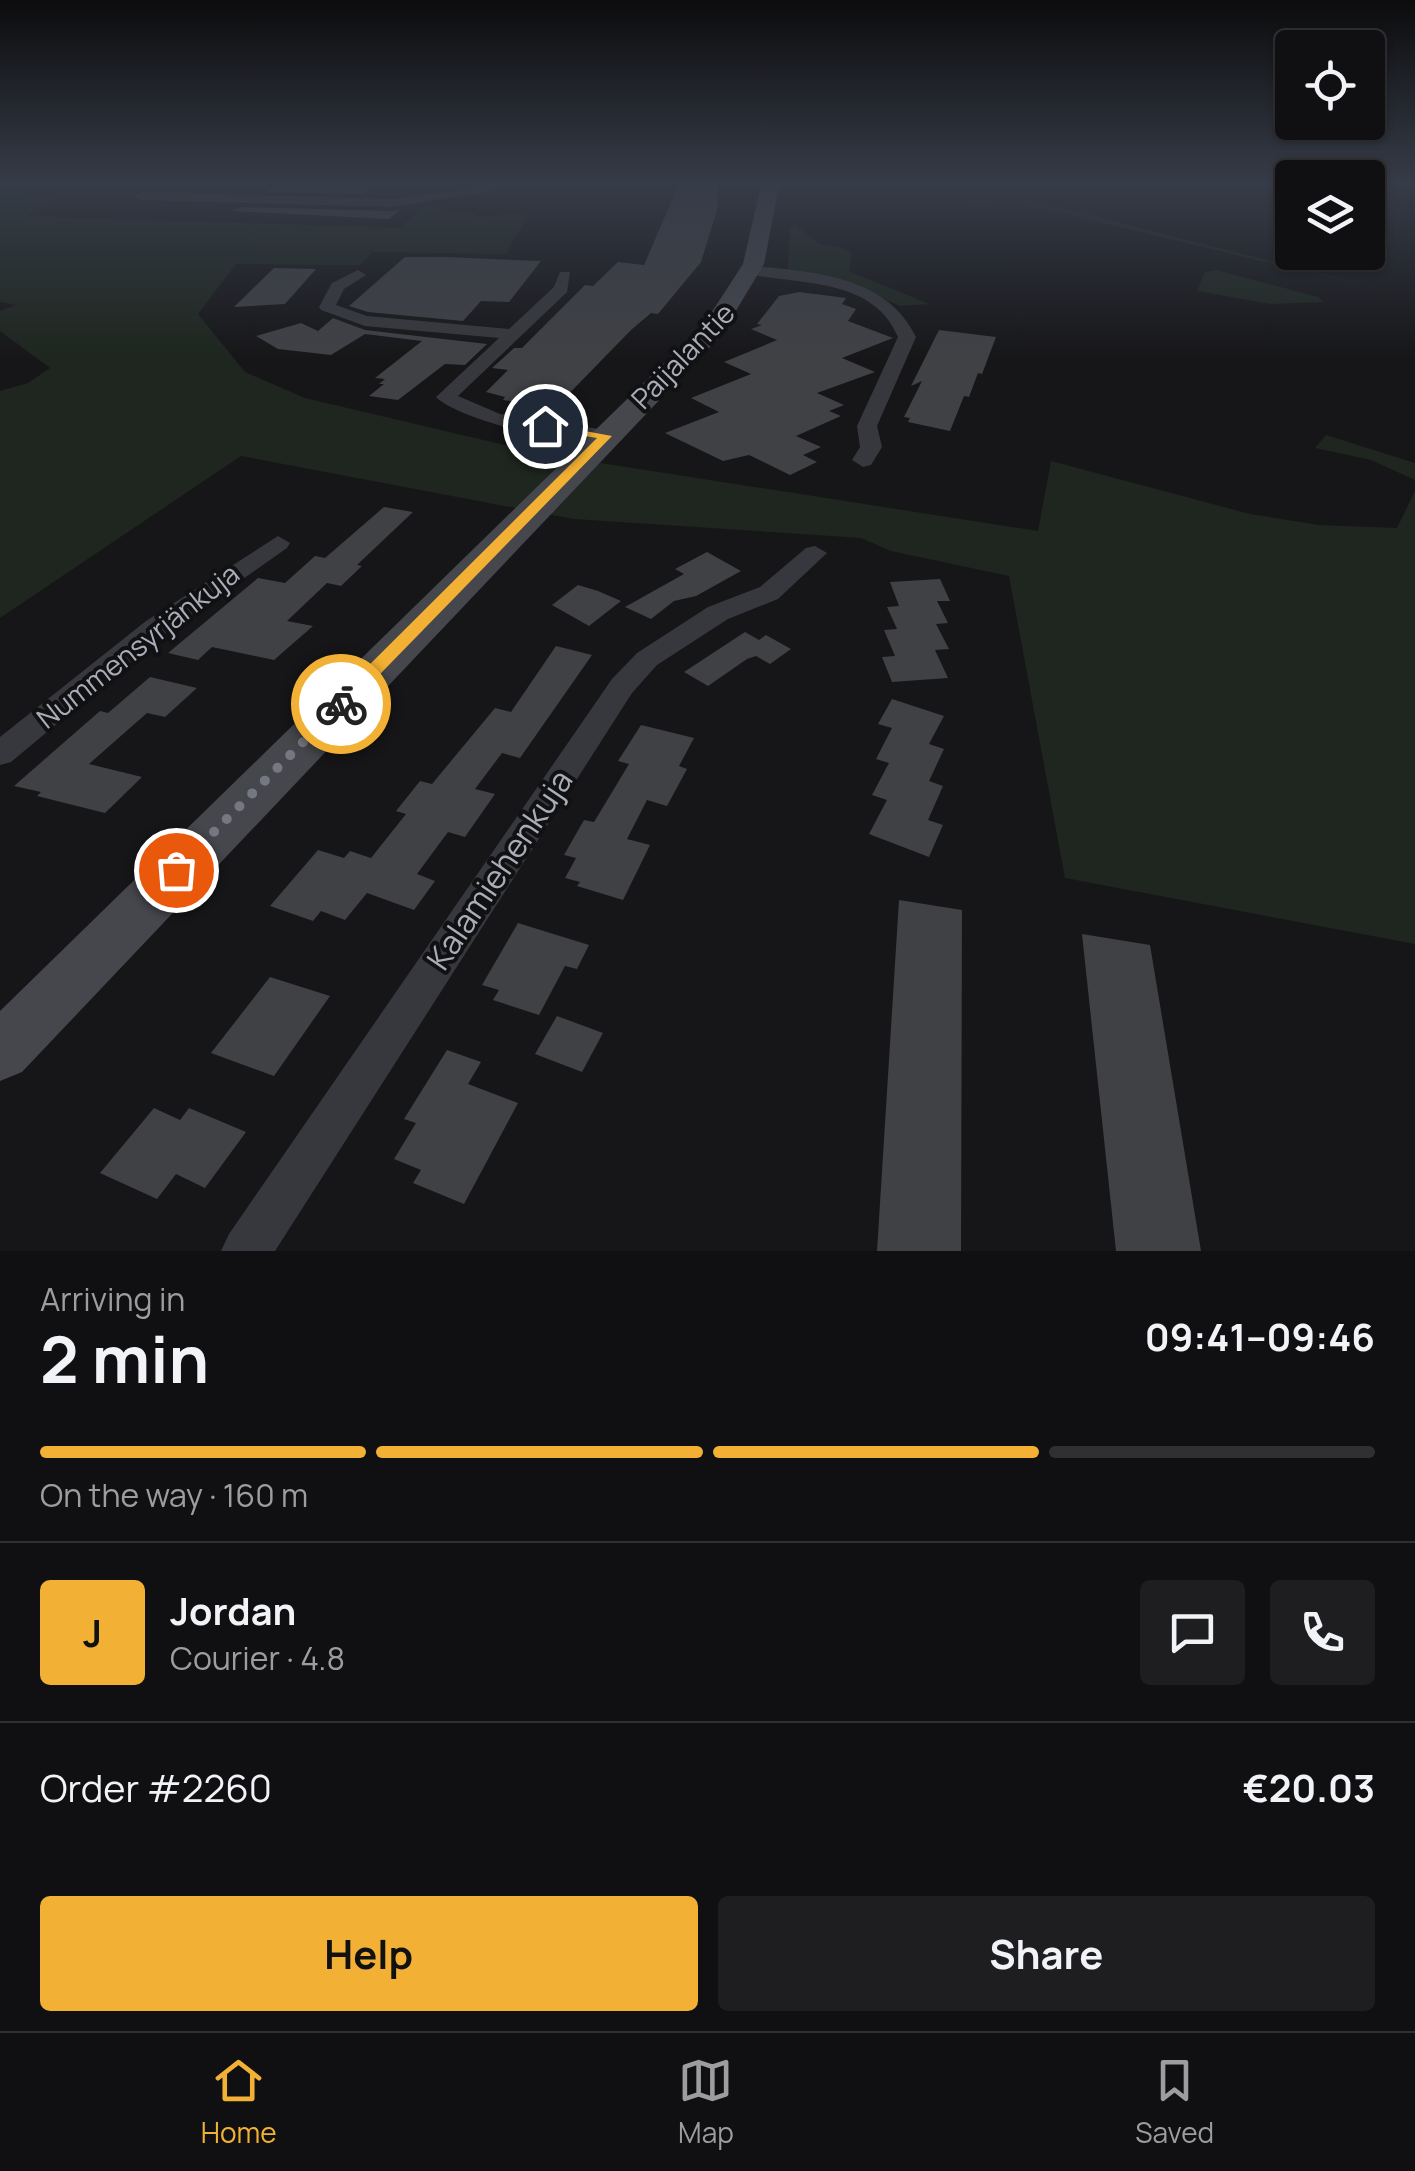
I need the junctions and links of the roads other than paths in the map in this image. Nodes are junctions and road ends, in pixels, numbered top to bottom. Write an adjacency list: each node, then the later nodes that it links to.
1 (759, 242): 2 (street, Paijalantie)
2 (754, 271): 6 (street, Paijalantie); 7 (street)
3 (358, 274): 5 (street)
4 (565, 274): 5 (street)
5 (512, 334): 6 (street)
6 (606, 436): 11 (street, Paijalantie)
7 (863, 460)
8 (278, 543): 10 (street, Nummensyrjänkuja)
9 (815, 553): 12 (street, Kalamiehenkuja)
10 (0, 754)
11 (0, 1052)
12 (246, 1251)

